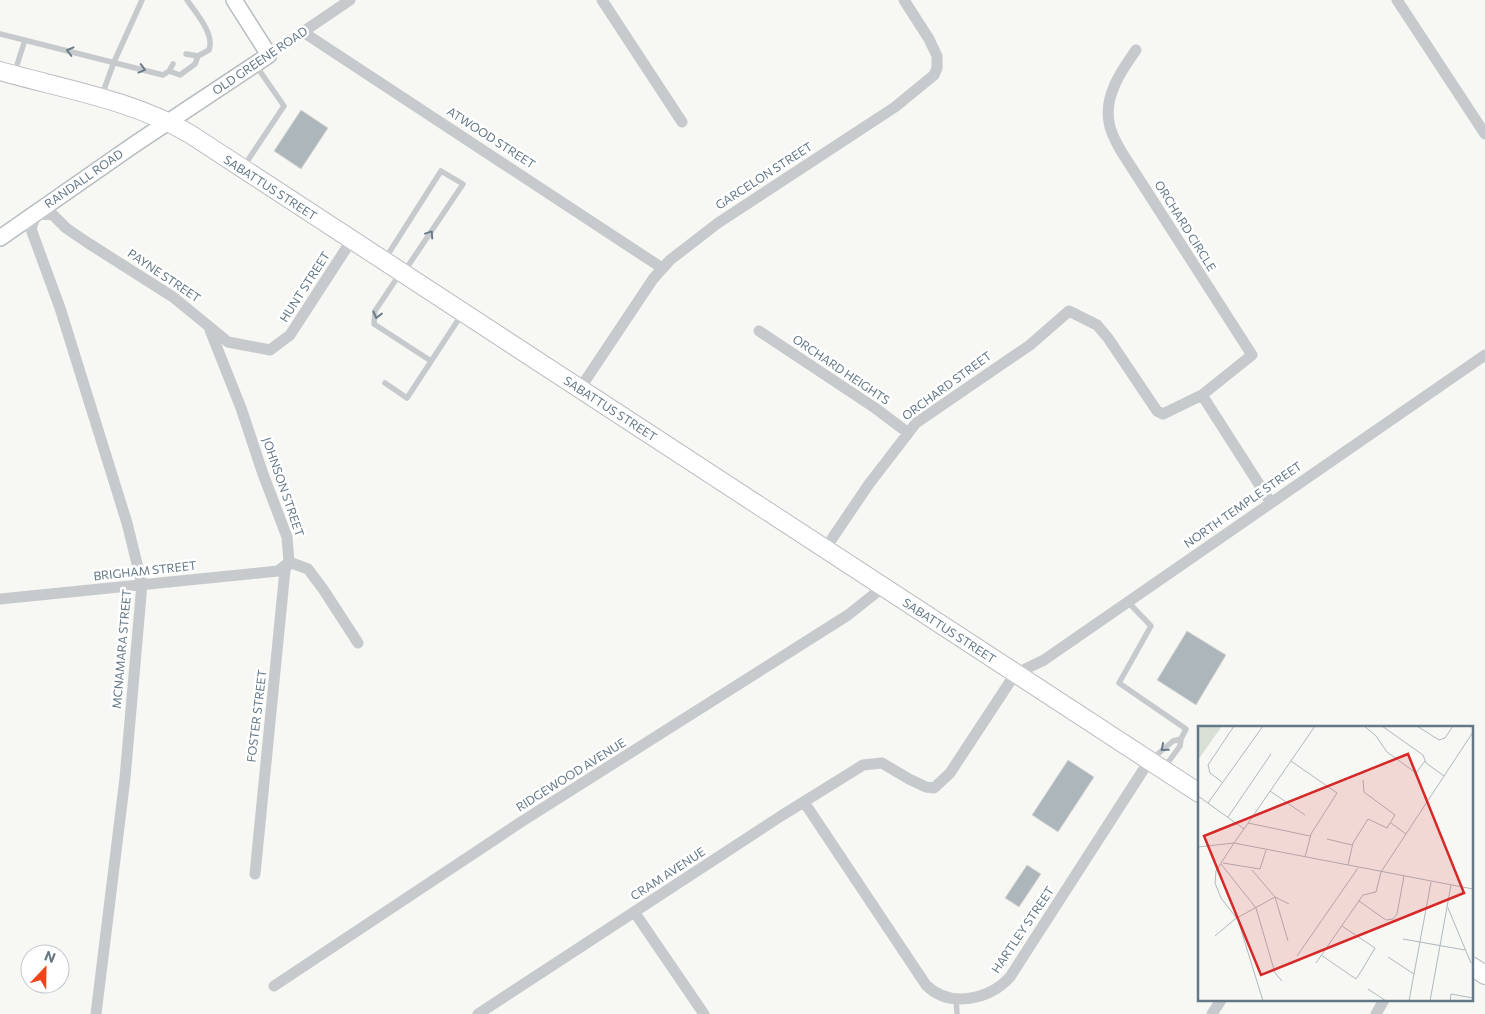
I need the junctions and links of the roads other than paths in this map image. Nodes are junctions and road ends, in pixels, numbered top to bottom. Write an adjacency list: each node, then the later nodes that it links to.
1 (142, 0): 15 (lane)
2 (187, 0): 14 (lane)
3 (234, 0): 13 (street)
4 (350, 0): 8 (street, OLD GREENE ROAD)
5 (602, 0): 22 (street)
6 (904, 0): 29 (street, GARCELON STREET)
7 (1397, 0): 23 (street)
8 (303, 32): 13 (street, OLD GREENE ROAD); 29 (street, ATWOOD STREET)
9 (0, 34): 10 (lane)
10 (25, 40): 15 (lane, one-way to 10); 19 (lane)
11 (1136, 50): 40 (street, ORCHARD CIRCLE)
12 (186, 54): 14 (lane)
13 (269, 55): 17 (street, OLD GREENE ROAD)
14 (198, 56): 18 (lane)
15 (114, 62): 18 (lane, one-way to 18); 20 (lane)
16 (173, 64): 18 (lane)
17 (255, 64): 21 (street, OLD GREENE ROAD); 24 (lane)
18 (169, 71)
19 (7, 73): 20 (main road, SABATTUS STREET)
20 (101, 98): 21 (main road, SABATTUS STREET)
21 (169, 121): 24 (main road, SABATTUS STREET); 25 (street, RANDALL ROAD)
22 (682, 122)
23 (1485, 134)
24 (242, 170): 27 (main road, SABATTUS STREET)
25 (36, 213): 26 (street, RANDALL ROAD); 33 (street, PAYNE STREET); 45 (street, MCNAMARA STREET)
26 (0, 238)
27 (351, 241): 28 (main road, SABATTUS STREET); 35 (street, HUNT STREET)
28 (384, 262): 30 (main road, SABATTUS STREET); 30 (lane, one-way to 28)
29 (662, 268): 39 (street, GARCELON STREET)
30 (402, 274): 32 (main road, SABATTUS STREET); 37 (lane, one-way to 37)
31 (1069, 311): 40 (street, ORCHARD CIRCLE); 41 (street, ORCHARD STREET)
32 (462, 313): 37 (lane); 39 (main road, SABATTUS STREET)
33 (204, 323): 35 (street, PAYNE STREET); 44 (street, JOHNSON STREET)
34 (760, 331): 41 (street, ORCHARD HEIGHTS)
35 (279, 345)
36 (1485, 354): 42 (street, NORTH TEMPLE STREET)
37 (431, 361): 38 (lane)
38 (385, 383)
39 (579, 390): 43 (main road, SABATTUS STREET)
40 (1202, 395): 42 (street)
41 (907, 432): 43 (street, ORCHARD STREET)
42 (1271, 503): 48 (street, NORTH TEMPLE STREET)
43 (824, 549): 46 (main road, SABATTUS STREET)
44 (290, 562): 45 (street, BRIGHAM STREET); 49 (street); 55 (street, FOSTER STREET)
45 (142, 584): 47 (street, BRIGHAM STREET); 63 (street, MCNAMARA STREET)
46 (882, 588): 50 (main road, SABATTUS STREET); 59 (street, RIDGEWOOD AVENUE)
47 (0, 599)
48 (1128, 602): 50 (street, NORTH TEMPLE STREET); 51 (lane)
49 (358, 643)
50 (1015, 674): 52 (main road, SABATTUS STREET); 54 (street, CRAM AVENUE)
51 (1181, 739): 52 (lane, one-way to 52); 52 (lane)
52 (1156, 765): 53 (main road, SABATTUS STREET); 60 (street, HARTLEY STREET)
53 (1198, 792)
54 (804, 802): 56 (street, CRAM AVENUE); 60 (street, HARTLEY STREET)
55 (255, 874)
56 (635, 912): 64 (street, CRAM AVENUE); 65 (street)
57 (1472, 967): 58 (main road)
58 (1485, 974)
59 (274, 986)
60 (956, 998): 66 (lane)
61 (1220, 1002): 67 (street)
62 (1383, 1002): 68 (street)
63 (96, 1014)
64 (478, 1014)
65 (704, 1014)
66 (957, 1014)
67 (1212, 1014)
68 (1376, 1014)

